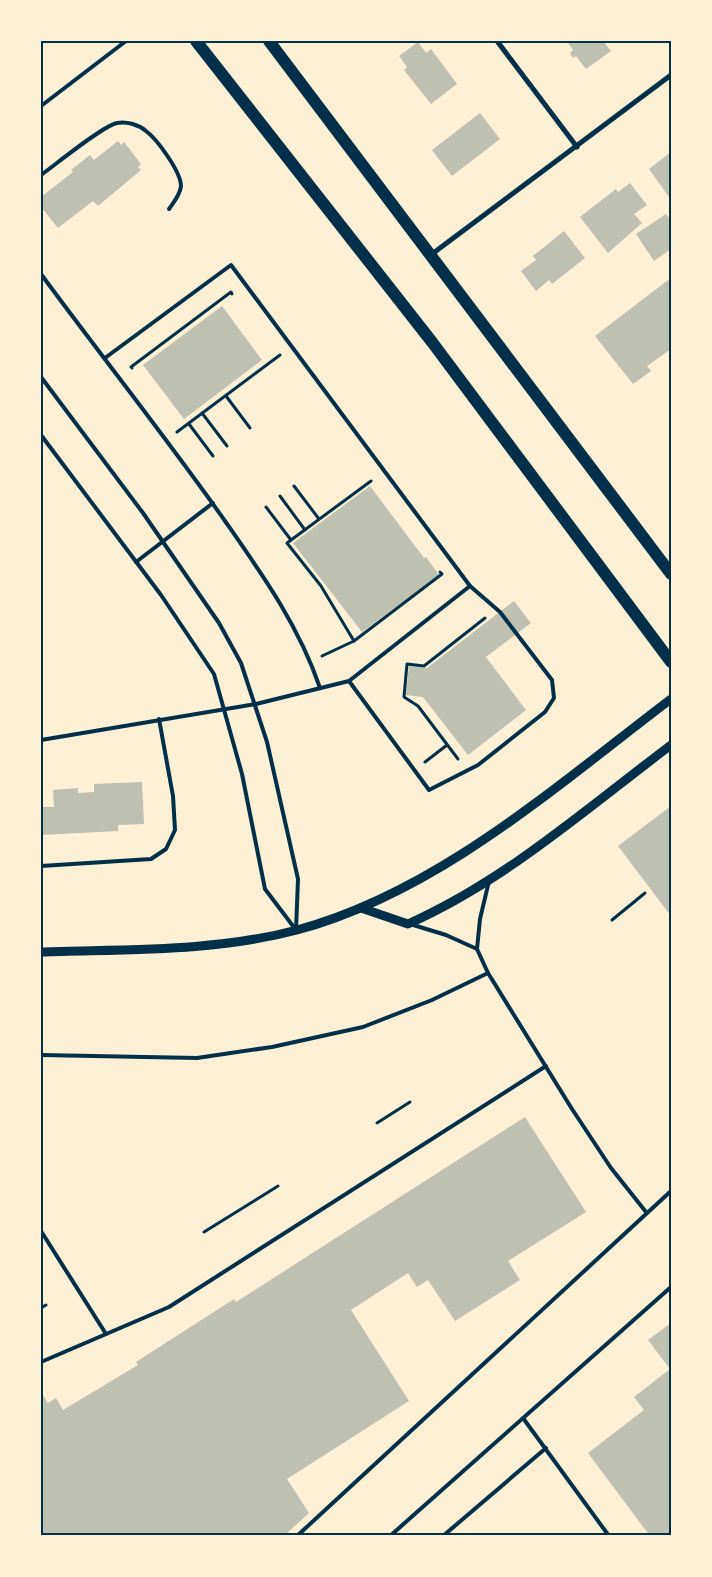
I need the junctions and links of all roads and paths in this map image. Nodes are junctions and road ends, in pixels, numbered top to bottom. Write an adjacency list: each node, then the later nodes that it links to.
1 (126, 41): 6 (lane)
2 (196, 41): 41 (main road)
3 (269, 41): 10 (main road)
4 (497, 41): 7 (street)
5 (671, 76): 7 (street)
6 (41, 106)
7 (577, 147): 10 (street)
8 (41, 175): 9 (lane)
9 (169, 210)
10 (431, 255): 36 (main road)
11 (41, 274): 14 (lane)
12 (236, 300): 15 (path)
13 (274, 349): 17 (path)
14 (105, 358): 28 (lane); 37 (lane)
15 (136, 374)
16 (41, 377): 33 (lane)
17 (226, 396): 18 (path); 21 (path)
18 (202, 413): 20 (path); 23 (path)
19 (174, 424): 20 (path)
20 (189, 424): 24 (path)
21 (250, 428)
22 (41, 435): 34 (lane)
23 (227, 446)
24 (213, 456)
25 (294, 486): 30 (path)
26 (376, 488): 30 (path)
27 (280, 496): 31 (path)
28 (212, 503): 33 (lane); 40 (lane)
29 (266, 507): 32 (path)
30 (318, 519): 31 (path)
31 (305, 530): 32 (path)
32 (291, 540): 39 (path)
33 (162, 542): 34 (lane); 45 (lane)
34 (136, 562): 46 (lane)
35 (436, 566): 39 (path)
36 (671, 574)
37 (470, 586): 42 (lane); 52 (lane)
38 (470, 630): 49 (path)
39 (354, 642): 40 (path)
40 (310, 661): 43 (lane)
41 (671, 662)
42 (349, 681): 43 (lane); 52 (lane)
43 (320, 688): 45 (lane)
44 (671, 700): 56 (street)
45 (256, 704): 46 (lane); 59 (lane)
46 (225, 709): 47 (lane); 59 (lane)
47 (159, 719): 48 (lane); 53 (lane)
48 (41, 740)
49 (447, 745): 51 (path); 52 (path)
50 (671, 745): 54 (street)
51 (463, 766)
52 (415, 770)
53 (41, 866)
54 (489, 880): 58 (street); 60 (lane)
55 (645, 893): 57 (path)
56 (361, 908): 58 (street); 59 (street)
57 (612, 920)
58 (408, 924): 60 (lane)
59 (296, 930): 61 (street)
60 (477, 949): 62 (lane)
61 (41, 952)
62 (488, 973): 63 (lane); 64 (lane)
63 (41, 1055)
64 (546, 1066): 69 (lane); 75 (lane)
65 (410, 1102): 66 (path)
66 (377, 1123)
67 (278, 1186): 71 (path)
68 (671, 1191): 69 (lane)
69 (646, 1212): 79 (lane)
70 (41, 1231): 75 (lane)
71 (204, 1232)
72 (671, 1287): 77 (lane)
73 (46, 1305): 74 (path)
74 (41, 1308)
75 (106, 1334): 76 (lane)
76 (41, 1362)
77 (523, 1418): 78 (lane); 80 (lane)
78 (546, 1448): 81 (lane); 82 (lane)
79 (297, 1536)
80 (390, 1536)
81 (443, 1536)
82 (609, 1536)

